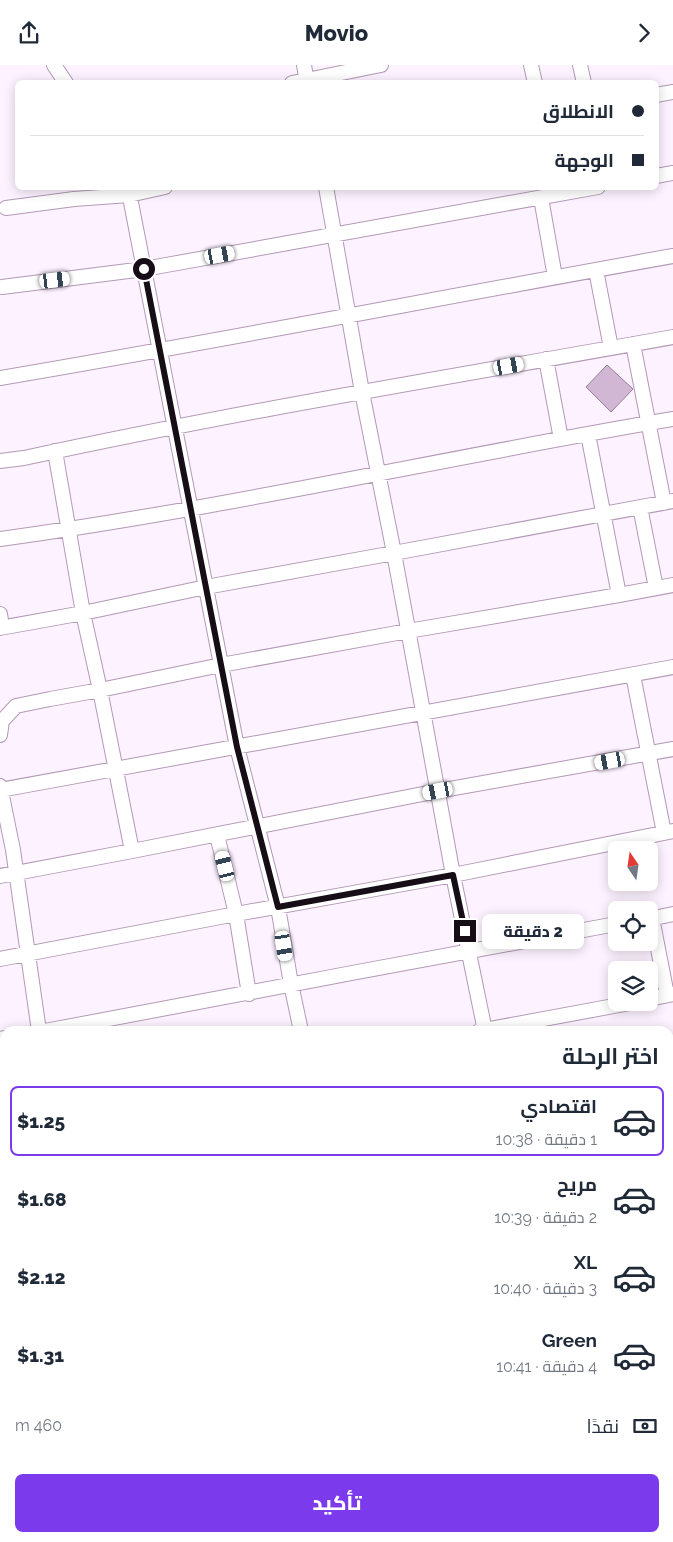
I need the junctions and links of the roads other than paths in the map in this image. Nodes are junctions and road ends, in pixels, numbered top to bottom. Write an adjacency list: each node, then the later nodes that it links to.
1 (54, 65): 6 (street)
2 (304, 65): 7 (street)
3 (381, 65): 8 (street)
4 (531, 65): 9 (street)
5 (580, 65): 10 (street)
6 (64, 80)
7 (307, 80)
8 (312, 80)
9 (534, 80)
10 (583, 80)
11 (673, 91): 12 (street)
12 (659, 94)
13 (673, 173): 14 (street)
14 (659, 175)
15 (326, 190): 20 (street)
16 (577, 190): 18 (street)
17 (128, 191): 19 (street); 22 (street)
18 (541, 198): 20 (street); 24 (street)
19 (6, 208)
20 (334, 235): 22 (street); 26 (street)
21 (673, 256): 23 (street)
22 (144, 269): 25 (street); 30 (street)
23 (596, 270): 24 (street); 29 (street)
24 (555, 277): 26 (street)
25 (2, 287)
26 (348, 315): 30 (street); 33 (street)
27 (673, 337): 28 (street)
28 (633, 344): 29 (street); 35 (street)
29 (611, 348): 31 (street)
30 (160, 351): 32 (street); 36 (street)
31 (546, 359): 33 (street); 38 (street)
32 (0, 378)
33 (362, 392): 36 (street); 41 (street)
34 (673, 419): 35 (street)
35 (648, 423): 37 (street); 42 (street)
36 (175, 427): 39 (street); 44 (street)
37 (588, 434): 38 (street); 45 (street)
38 (561, 439): 41 (street)
39 (55, 451): 40 (street); 46 (street)
40 (0, 461)
41 (378, 475): 44 (street); 48 (street)
42 (668, 502): 43 (street)
43 (640, 507): 45 (street); 51 (street)
44 (191, 509): 46 (street); 50 (street)
45 (603, 514): 48 (street); 52 (street)
46 (69, 530): 47 (street); 53 (street)
47 (0, 539)
48 (394, 553): 50 (street); 55 (street)
49 (673, 585): 51 (street)
50 (206, 587): 53 (street); 56 (street)
51 (656, 588): 52 (street)
52 (619, 595): 55 (street)
53 (83, 613): 54 (street); 59 (street)
54 (1, 623)
55 (408, 631): 56 (street); 60 (street)
56 (221, 665): 59 (street); 62 (street)
57 (672, 672): 58 (street)
58 (633, 675): 60 (street); 64 (street)
59 (100, 690): 61 (street); 65 (street)
60 (424, 713): 62 (street); 68 (street)
61 (0, 735)
62 (237, 747): 65 (street); 69 (street)
63 (673, 749): 64 (street)
64 (648, 754): 68 (street); 70 (street)
65 (116, 770): 67 (street); 72 (street)
66 (0, 786): 67 (street)
67 (0, 790): 73 (street)
68 (438, 791): 69 (street); 74 (street)
69 (257, 826): 71 (street); 76 (street)
70 (668, 832): 74 (street)
71 (217, 835): 72 (street); 77 (street)
72 (132, 851): 73 (street)
73 (16, 873): 75 (street); 83 (street)
74 (453, 875): 76 (street); 82 (street)
75 (0, 876)
76 (278, 907): 77 (street); 85 (street)
77 (236, 913): 83 (street); 86 (street)
78 (673, 914): 79 (street)
79 (658, 917)
80 (608, 925): 82 (street)
81 (658, 949): 87 (street)
82 (469, 950): 85 (street); 92 (street)
83 (28, 954): 84 (street); 89 (street)
84 (0, 959)
85 (291, 984): 86 (street); 91 (street)
86 (249, 993): 90 (street)
87 (670, 995)
88 (608, 1007): 93 (street)
89 (38, 1026)
90 (72, 1026)
91 (300, 1026)
92 (482, 1026)
93 (509, 1026)

